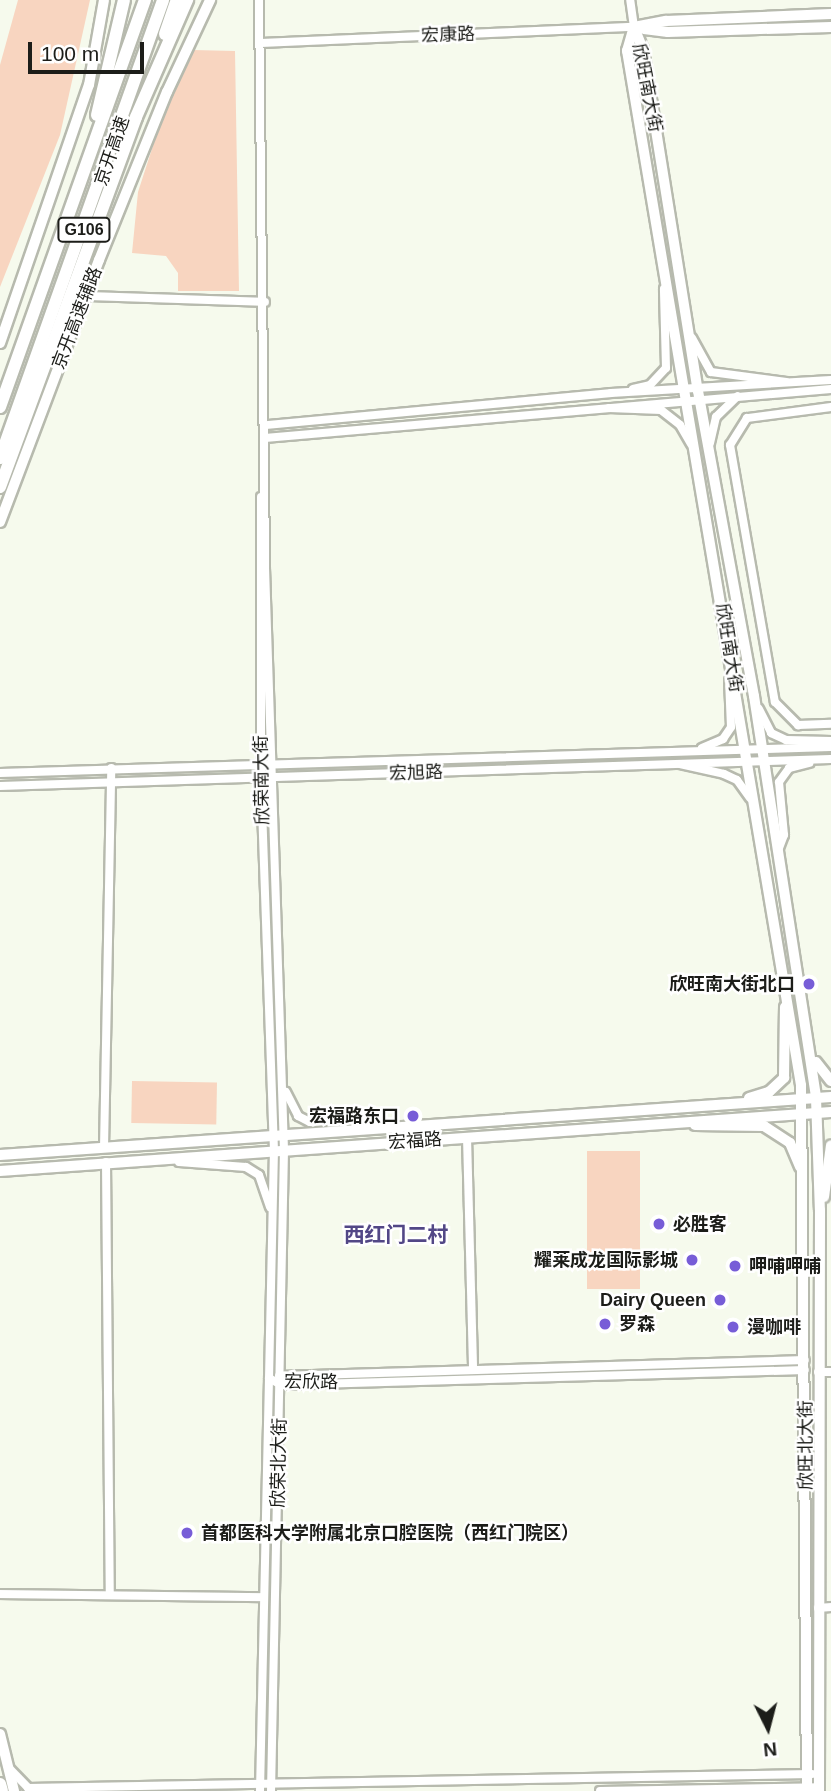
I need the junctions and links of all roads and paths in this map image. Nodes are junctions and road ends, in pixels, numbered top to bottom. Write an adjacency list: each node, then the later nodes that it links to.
1 (104, 0): 20 (main road)
2 (124, 0): 15 (highway)
3 (145, 0): 15 (highway, 京开高速 / G106)
4 (163, 0): 35 (highway, 京开高速 / G106)
5 (177, 0): 14 (highway)
6 (187, 0): 14 (highway)
7 (210, 0): 17 (main road, 京开高速辅路)
8 (259, 0): 13 (street, 欣荣南大街)
9 (630, 0): 11 (street)
10 (831, 14): 11 (main road, 宏康路)
11 (634, 27): 12 (main road, 宏康路); 13 (street, 宏康路); 16 (main road, 欣旺南大街); 19 (main road, 欣旺南大街)
12 (831, 27)
13 (261, 43): 18 (street, 欣荣南大街)
14 (136, 117): 36 (highway)
15 (76, 200): 29 (highway, 京开高速 / G106)
16 (664, 276): 24 (street); 25 (main road, 欣旺南大街)
17 (85, 296): 18 (street); 37 (main road, 京开高速辅路)
18 (265, 302): 31 (street, 欣荣南大街)
19 (687, 328): 22 (street); 26 (main road, 欣旺南大街)
20 (0, 343)
21 (831, 380): 22 (street)
22 (795, 386): 23 (street); 26 (street); 27 (street)
23 (831, 389)
24 (611, 393): 25 (street); 31 (street)
25 (684, 396): 26 (street); 28 (street); 34 (main road, 欣旺南大街)
26 (699, 396): 27 (street); 33 (main road, 欣旺南大街)
27 (739, 396): 33 (street)
28 (596, 406): 32 (street); 34 (street)
29 (0, 407)
30 (831, 407): 40 (street)
31 (267, 425): 32 (street, 欣荣南大街)
32 (264, 438): 48 (street, 欣荣南大街); 49 (street, 欣荣南大街)
33 (709, 452): 39 (main road, 欣旺南大街)
34 (696, 454): 38 (main road, 欣旺南大街)
35 (0, 458)
36 (0, 487)
37 (0, 522)
38 (731, 653): 43 (street); 44 (main road, 欣旺南大街)
39 (754, 696): 41 (street); 45 (main road, 欣旺南大街)
40 (831, 724)
41 (831, 741)
42 (831, 747): 45 (street, 宏旭路)
43 (680, 752): 44 (street, 宏旭路); 48 (street, 宏旭路)
44 (746, 755): 45 (street, 宏旭路); 47 (street, 宏旭路); 56 (main road, 欣旺南大街)
45 (763, 755): 46 (street, 宏旭路); 57 (main road, 欣旺南大街)
46 (831, 759): 57 (street)
47 (678, 762): 52 (street, 宏旭路); 56 (street)
48 (274, 764): 49 (street, 宏旭路); 52 (street, 欣荣南大街)
49 (261, 765): 50 (street, 宏旭路); 53 (street, 欣荣南大街)
50 (110, 768): 51 (street, 宏旭路); 55 (street)
51 (0, 773)
52 (274, 779): 53 (street, 宏旭路); 60 (street, 欣荣南大街)
53 (261, 780): 55 (street, 宏旭路); 71 (street, 欣荣南大街)
54 (0, 786): 55 (street, 宏旭路)
55 (113, 786): 74 (street)
56 (754, 806): 58 (main road, 欣旺南大街)
57 (779, 848): 59 (main road, 欣旺南大街)
58 (787, 994): 64 (main road, 欣旺南大街); 65 (main road)
59 (809, 1035): 61 (main road); 63 (main road, 欣旺南大街)
60 (283, 1080): 70 (street); 71 (street, 欣荣南大街)
61 (831, 1081)
62 (831, 1097): 63 (main road, 宏福路)
63 (816, 1098): 64 (main road, 宏福路); 67 (main road, 欣旺北大街)
64 (802, 1099): 65 (main road, 宏福路); 66 (main road, 欣旺北大街)
65 (722, 1104): 70 (main road, 宏福路)
66 (803, 1112): 67 (main road, 宏福路); 69 (main road, 宏福路); 80 (main road, 欣旺北大街)
67 (818, 1112): 68 (main road, 宏福路); 81 (main road, 欣旺北大街)
68 (831, 1112)
69 (667, 1122): 72 (main road, 宏福路); 80 (main road)
70 (388, 1126): 71 (main road, 宏福路)
71 (279, 1135): 74 (main road, 宏福路); 75 (street, 欣荣北大街)
72 (467, 1137): 75 (main road, 宏福路); 86 (street)
73 (831, 1145): 81 (main road)
74 (104, 1148): 76 (main road, 宏福路)
75 (279, 1151): 77 (main road, 宏福路); 82 (street, 欣荣北大街); 89 (street, 欣荣北大街)
76 (0, 1155)
77 (155, 1160): 78 (main road, 宏福路); 82 (street)
78 (106, 1163): 79 (main road, 宏福路); 93 (street)
79 (0, 1171)
80 (803, 1177): 84 (main road, 欣旺北大街)
81 (820, 1210): 85 (main road, 欣旺北大街)
82 (272, 1216): 88 (street, 欣荣北大街)
83 (831, 1361): 85 (street)
84 (805, 1365): 86 (street, 宏欣路); 89 (street, 宏欣路); 99 (main road, 欣旺北大街)
85 (819, 1367): 87 (street); 91 (main road, 欣旺北大街)
86 (473, 1369): 89 (street, 宏欣路)
87 (831, 1371)
88 (269, 1378): 89 (street, 宏欣路); 94 (street, 欣荣北大街)
89 (281, 1380): 103 (street, 欣荣北大街)
90 (831, 1592): 91 (street)
91 (818, 1593): 96 (main road, 欣旺北大街)
92 (0, 1594): 93 (street)
93 (110, 1595): 94 (street)
94 (264, 1597): 102 (street, 欣荣北大街)
95 (831, 1607): 96 (street)
96 (818, 1608): 100 (main road, 欣旺北大街)
97 (0, 1734): 98 (main road)
98 (9, 1768): 102 (street); 106 (main road)
99 (806, 1774): 100 (street); 103 (street); 104 (main road, 欣旺北大街)
100 (819, 1774): 104 (main road, 欣旺北大街)
101 (0, 1784): 105 (highway)
102 (260, 1787): 103 (street)
103 (271, 1787)
104 (813, 1789): 107 (street)
105 (2, 1791)
106 (14, 1791)
107 (600, 1791)

